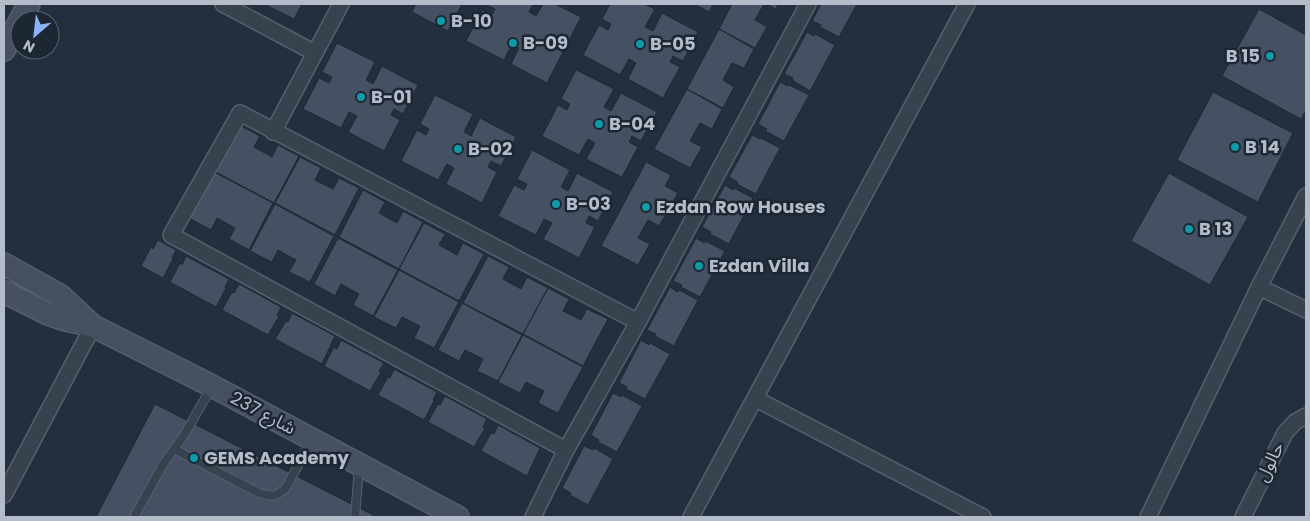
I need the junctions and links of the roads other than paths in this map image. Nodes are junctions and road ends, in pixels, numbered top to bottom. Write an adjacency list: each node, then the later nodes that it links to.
1 (223, 4): 7 (street)
2 (342, 4): 7 (street)
3 (808, 4): 14 (street)
4 (967, 4): 17 (street)
5 (10, 39): 6 (street)
6 (4, 50)
7 (315, 53): 8 (street)
8 (273, 132): 14 (street); 21 (street)
9 (1306, 196): 11 (street)
10 (4, 264): 15 (street, شارع 237)
11 (1259, 287): 13 (street); 30 (street)
12 (4, 292): 15 (street, شارع 237)
13 (1306, 310)
14 (638, 322): 21 (street)
15 (93, 326): 16 (street, شارع 237); 23 (street)
16 (212, 386): 19 (street, شارع 237); 20 (lane)
17 (756, 399): 28 (street); 29 (street)
18 (1306, 416): 31 (street, حالول)
19 (312, 440): 20 (lane); 22 (street, شارع 237)
20 (174, 449): 24 (lane)
21 (566, 450): 27 (street)
22 (359, 465): 25 (lane); 26 (street, شارع 237)
23 (4, 495)
24 (134, 517)
25 (355, 517)
26 (458, 517)
27 (533, 517)
28 (691, 517)
29 (983, 517)
30 (1148, 517)
31 (1244, 517)

